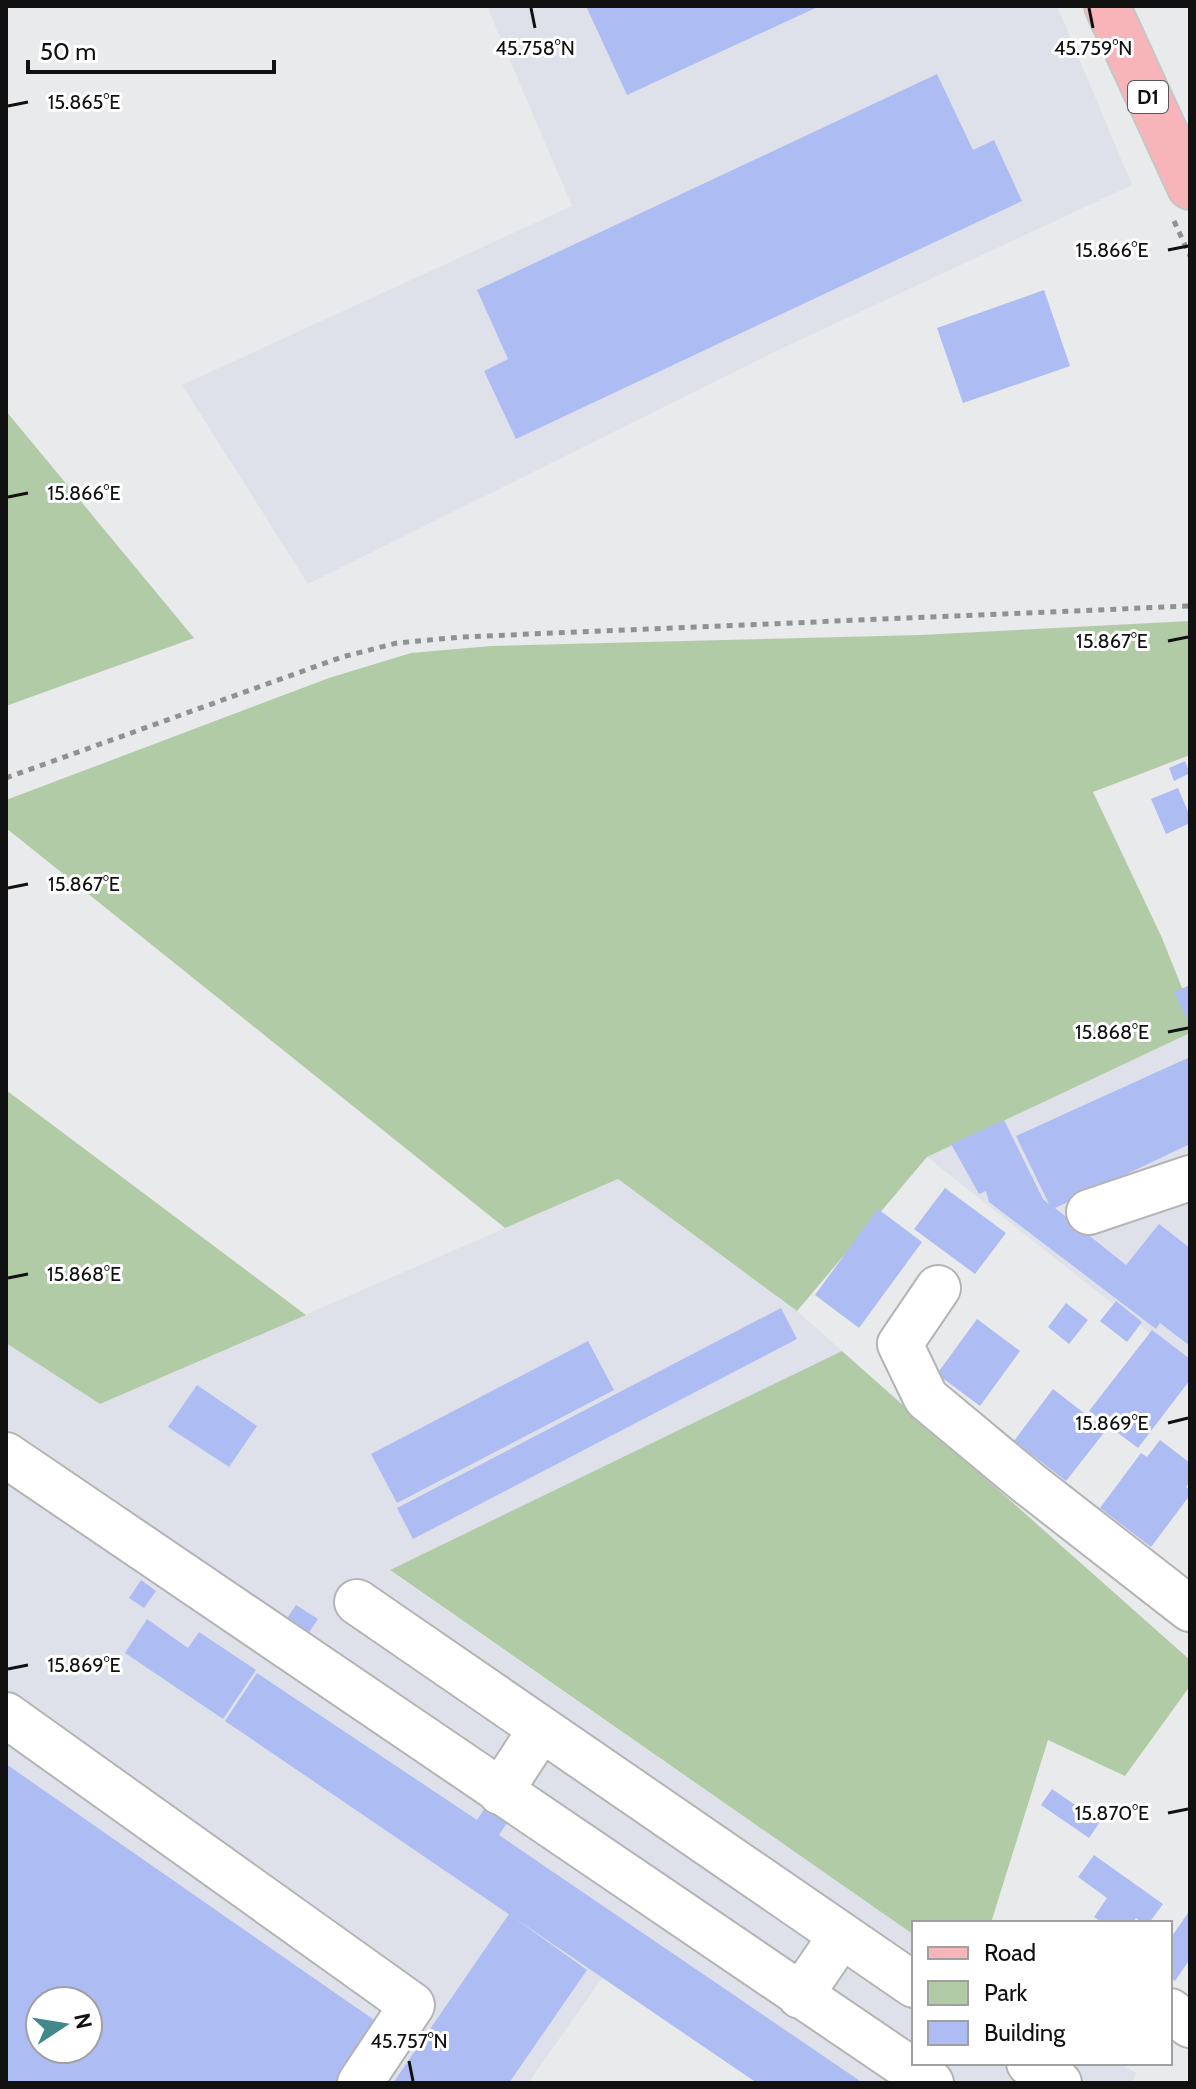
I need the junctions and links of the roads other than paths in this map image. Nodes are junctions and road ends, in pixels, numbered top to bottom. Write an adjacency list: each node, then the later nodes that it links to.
1 (1107, 6): 2 (main road, D1)
2 (1190, 187)
3 (1190, 1178): 4 (street)
4 (1089, 1212)
5 (938, 1288): 8 (street)
6 (6, 1455): 11 (street)
7 (357, 1602): 10 (street)
8 (1190, 1609)
9 (6, 1715): 18 (street)
10 (541, 1729): 11 (street); 12 (street)
11 (500, 1792): 14 (street)
12 (841, 1936): 13 (street); 14 (street)
13 (912, 1984)
14 (800, 1996): 19 (street)
15 (1172, 2012): 16 (street)
16 (1190, 2025)
17 (1032, 2065): 20 (street)
18 (360, 2083)
19 (931, 2083)
20 (1059, 2083)

